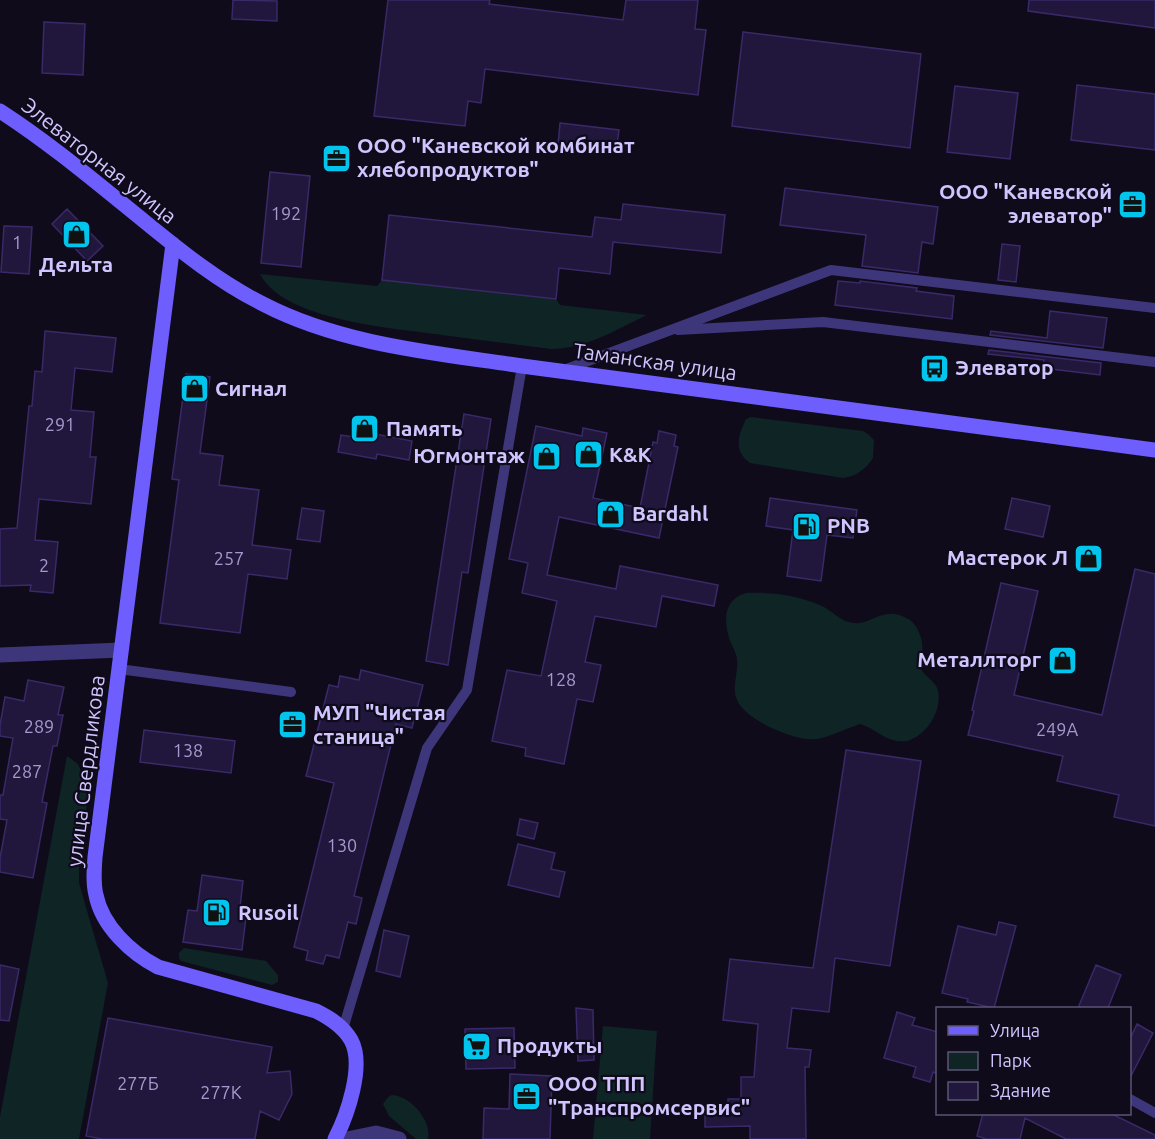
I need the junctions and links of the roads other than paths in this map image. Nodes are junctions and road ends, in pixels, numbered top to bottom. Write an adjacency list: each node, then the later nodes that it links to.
1 (0, 111): 2 (street, Элеваторная улица)
2 (173, 244): 6 (street, Таманская улица); 9 (street, улица Свердликова)
3 (1155, 308): 4 (lane)
4 (666, 331): 5 (lane); 7 (lane)
5 (1155, 362)
6 (522, 366): 7 (street, Таманская улица); 13 (lane)
7 (561, 371): 8 (street, Таманская улица)
8 (1155, 450)
9 (121, 650): 10 (street); 11 (street, улица Свердликова)
10 (0, 655)
11 (119, 669): 12 (lane); 13 (street, улица Свердликова)
12 (291, 692)
13 (343, 1029): 16 (street)
14 (1131, 1100): 15 (lane)
15 (1155, 1113)
16 (335, 1139)
17 (348, 1139): 18 (street)
18 (399, 1139)

